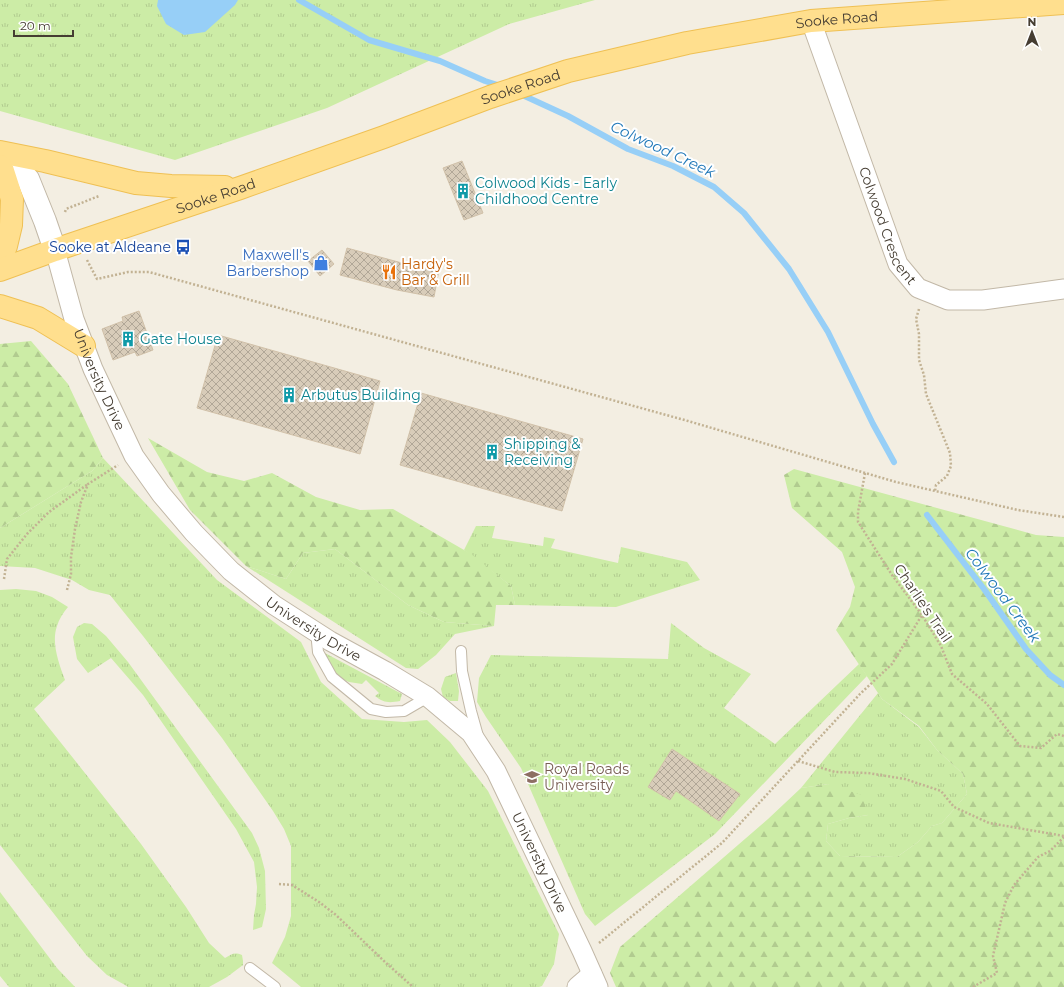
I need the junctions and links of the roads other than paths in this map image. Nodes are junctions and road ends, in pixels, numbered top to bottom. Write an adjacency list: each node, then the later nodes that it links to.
1 (1064, 2): 2 (main road, Sooke Road)
2 (811, 21): 6 (main road, Sooke Road); 10 (street, Colwood Crescent)
3 (0, 152): 6 (main road)
4 (0, 155): 7 (street)
5 (0, 166): 8 (main road)
6 (240, 188): 7 (main road, Sooke Road)
7 (55, 250): 9 (main road, Sooke Road); 12 (street, University Drive)
8 (0, 262)
9 (0, 270)
10 (1064, 289)
11 (0, 306): 12 (main road)
12 (84, 346): 13 (street, University Drive)
13 (316, 631): 15 (street, University Drive); 15 (lane)
14 (461, 651): 16 (lane)
15 (428, 697): 16 (street, University Drive)
16 (483, 752): 18 (street, University Drive)
17 (250, 968): 19 (lane)
18 (595, 980): 20 (street)
19 (275, 987)
20 (577, 987)

